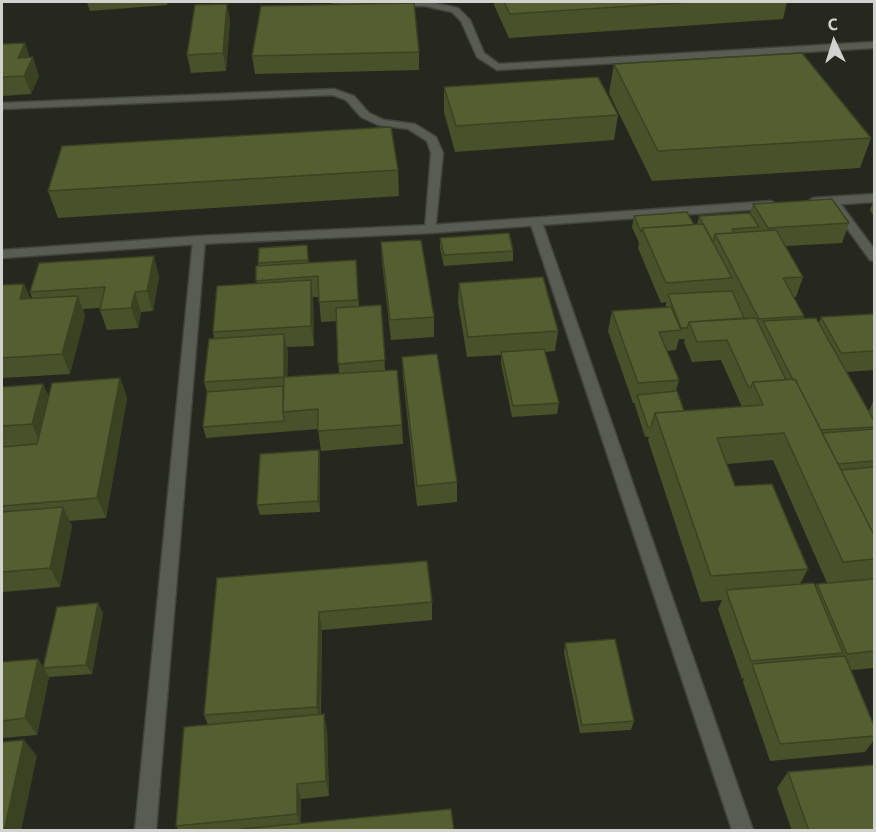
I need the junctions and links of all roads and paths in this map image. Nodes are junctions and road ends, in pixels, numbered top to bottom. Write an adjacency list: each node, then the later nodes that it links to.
1 (336, 2): 2 (street)
2 (874, 45)
3 (2, 106): 7 (street)
4 (874, 198): 5 (street)
5 (833, 201): 6 (street); 10 (street)
6 (536, 222): 7 (street); 12 (street)
7 (431, 229): 8 (street)
8 (199, 240): 9 (street); 11 (street)
9 (2, 254)
10 (874, 257)
11 (145, 831)
12 (743, 831)

